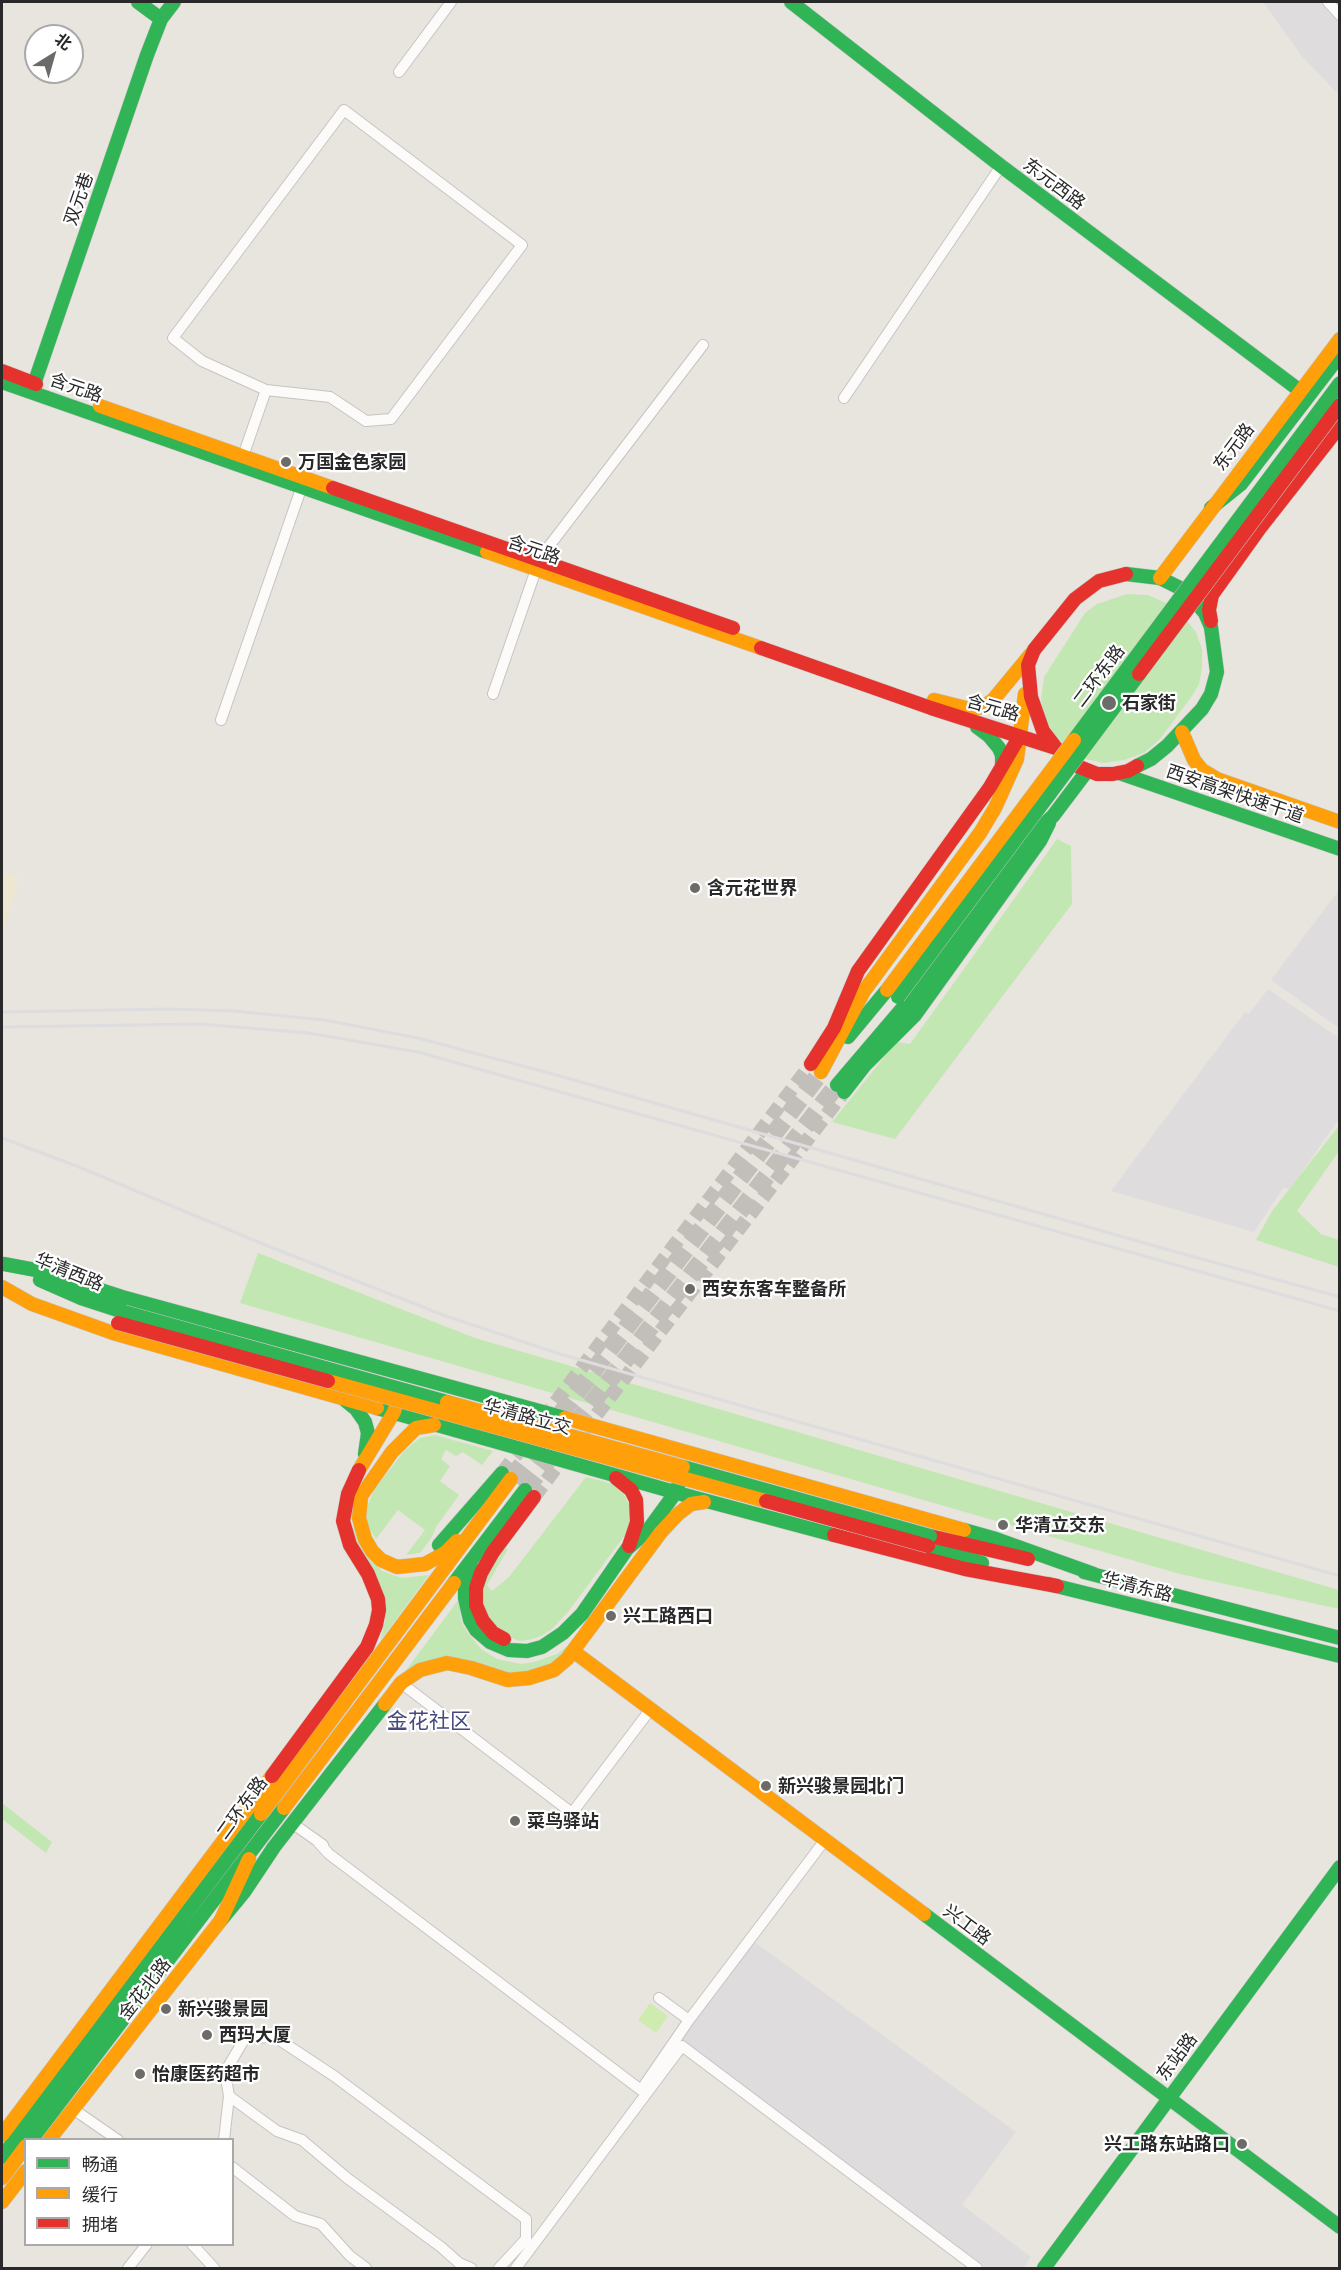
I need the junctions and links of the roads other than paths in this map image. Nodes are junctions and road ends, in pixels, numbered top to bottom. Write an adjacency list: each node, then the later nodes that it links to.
1 (138, 2): 7 (main road)
2 (174, 2): 7 (main road, 双元巷)
3 (451, 2): 8 (street)
4 (791, 2): 9 (main road, 东元西路)
5 (1328, 2): 6 (street)
6 (1340, 15)
7 (161, 19): 16 (main road, 双元巷)
8 (399, 72)
9 (1000, 166): 18 (main road, 东元西路); 19 (street)
10 (1340, 339): 18 (main road, 东元路)
11 (704, 345): 27 (street)
12 (1340, 355): 25 (main road)
13 (2, 371): 16 (main road, 含元路)
14 (2, 382): 16 (main road, 含元路)
15 (1340, 383): 45 (main road, 二环东路, bridge)
16 (33, 387): 23 (main road, 含元路)
17 (266, 390): 17 (street); 23 (street)
18 (1299, 390): 25 (main road, 东元路)
19 (844, 398)
20 (1340, 405): 45 (main road, 二环东路, bridge)
21 (1340, 416): 26 (main road)
22 (1340, 426): 26 (main road)
23 (242, 461): 24 (main road, 含元路); 27 (main road, 含元路)
24 (302, 486): 27 (main road, 含元路); 34 (street)
25 (1211, 508): 28 (main road, 东元路)
26 (1260, 528): 29 (main road)
27 (537, 564): 30 (main road, 含元路); 32 (street); 33 (main road, 含元路)
28 (1160, 578): 29 (main road); 30 (main road)
29 (1211, 627): 35 (main road)
30 (1034, 650): 31 (main road)
31 (1028, 675): 36 (main road); 37 (main road)
32 (493, 694)
33 (965, 719): 36 (main road, 含元路); 38 (main road)
34 (221, 720)
35 (1182, 732): 40 (main road); 43 (main road, 西安高架快速干道)
36 (1021, 735): 37 (main road, 含元路); 38 (main road); 41 (main road)
37 (1056, 748): 39 (main road)
38 (1002, 765): 41 (main road); 47 (main road)
39 (1087, 771): 40 (main road); 42 (main road)
40 (1119, 773): 44 (main road, 西安高架快速干道)
41 (995, 808): 47 (main road)
42 (1053, 816): 46 (main road); 46 (main road)
43 (1340, 822)
44 (1340, 849)
45 (892, 993): 46 (main road); 47 (main road)
46 (854, 1062)
47 (816, 1068)
48 (3, 1264): 50 (main road, 华清西路); 51 (main road)
49 (2, 1287): 50 (main road, 华清西路); 52 (main road)
50 (121, 1318): 69 (main road, 华清路立交, bridge)
51 (405, 1374): 53 (main road); 54 (main road)
52 (334, 1395): 54 (main road); 61 (main road)
53 (522, 1406): 56 (main road); 57 (main road)
54 (394, 1412): 55 (main road); 61 (main road)
55 (444, 1426): 57 (main road); 68 (main road)
56 (594, 1427): 58 (main road); 60 (main road)
57 (508, 1445): 60 (main road)
58 (690, 1453): 59 (main road); 63 (main road)
59 (706, 1458): 64 (main road); 73 (main road)
60 (581, 1465): 62 (main road)
61 (359, 1470): 87 (main road)
62 (597, 1470): 63 (main road); 70 (main road)
63 (676, 1492): 64 (main road); 67 (main road)
64 (692, 1497): 65 (main road); 67 (main road)
65 (720, 1504): 67 (main road); 74 (main road)
66 (489, 1509): 68 (main road); 68 (main road, 二环东路); 82 (main road, 二环东路)
67 (676, 1510): 70 (main road); 76 (main road)
68 (360, 1525)
69 (929, 1541): 73 (main road, 华清东路); 74 (main road, 华清东路)
70 (627, 1549): 72 (main road)
71 (479, 1550): 72 (main road); 72 (main road, 二环东路); 84 (main road, 二环东路)
72 (609, 1573)
73 (1094, 1574): 75 (main road, 华清东路)
74 (1057, 1586): 77 (main road, 华清东路)
75 (1340, 1638)
76 (573, 1651): 78 (main road); 79 (main road, 兴工路)
77 (1340, 1656)
78 (401, 1683): 79 (street); 80 (main road)
79 (650, 1710): 81 (main road, 兴工路)
80 (292, 1823): 83 (street); 88 (main road)
81 (825, 1840): 91 (street); 95 (main road, 兴工路)
82 (240, 1841): 87 (main road); 93 (main road, 二环东路)
83 (318, 1842): 86 (street); 91 (street)
84 (252, 1850): 88 (main road, 金花北路); 92 (main road, 二环东路)
85 (1340, 1867): 95 (main road, 东站路)
86 (361, 1870)
87 (173, 1909): 97 (main road, 金花北路)
88 (221, 1920): 90 (main road, 金花北路)
89 (658, 1998): 91 (street)
90 (145, 2018): 92 (main road); 96 (main road, 金花北路)
91 (689, 2020)
92 (98, 2053): 93 (main road, 二环东路)
93 (64, 2084): 98 (main road, 二环东路); 103 (main road, 二环东路)
94 (229, 2096): 101 (street); 111 (street); 116 (street)
95 (1168, 2099): 108 (main road, 兴工路); 119 (main road, 东站路)
96 (73, 2109): 99 (main road, 金花北路); 100 (street)
97 (2, 2135)
98 (32, 2138)
99 (50, 2138)
100 (116, 2138)
101 (224, 2138)
102 (24, 2149): 106 (main road)
103 (2, 2157)
104 (234, 2169): 114 (street)
105 (24, 2174): 107 (main road)
106 (2, 2178)
107 (2, 2202)
108 (1340, 2227)
109 (145, 2246): 112 (street)
110 (194, 2246): 113 (street)
111 (460, 2266): 115 (street)
112 (128, 2268)
113 (214, 2268)
114 (366, 2268)
115 (471, 2268)
116 (499, 2268)
117 (516, 2268): 118 (street)
118 (977, 2268)
119 (1044, 2268)

